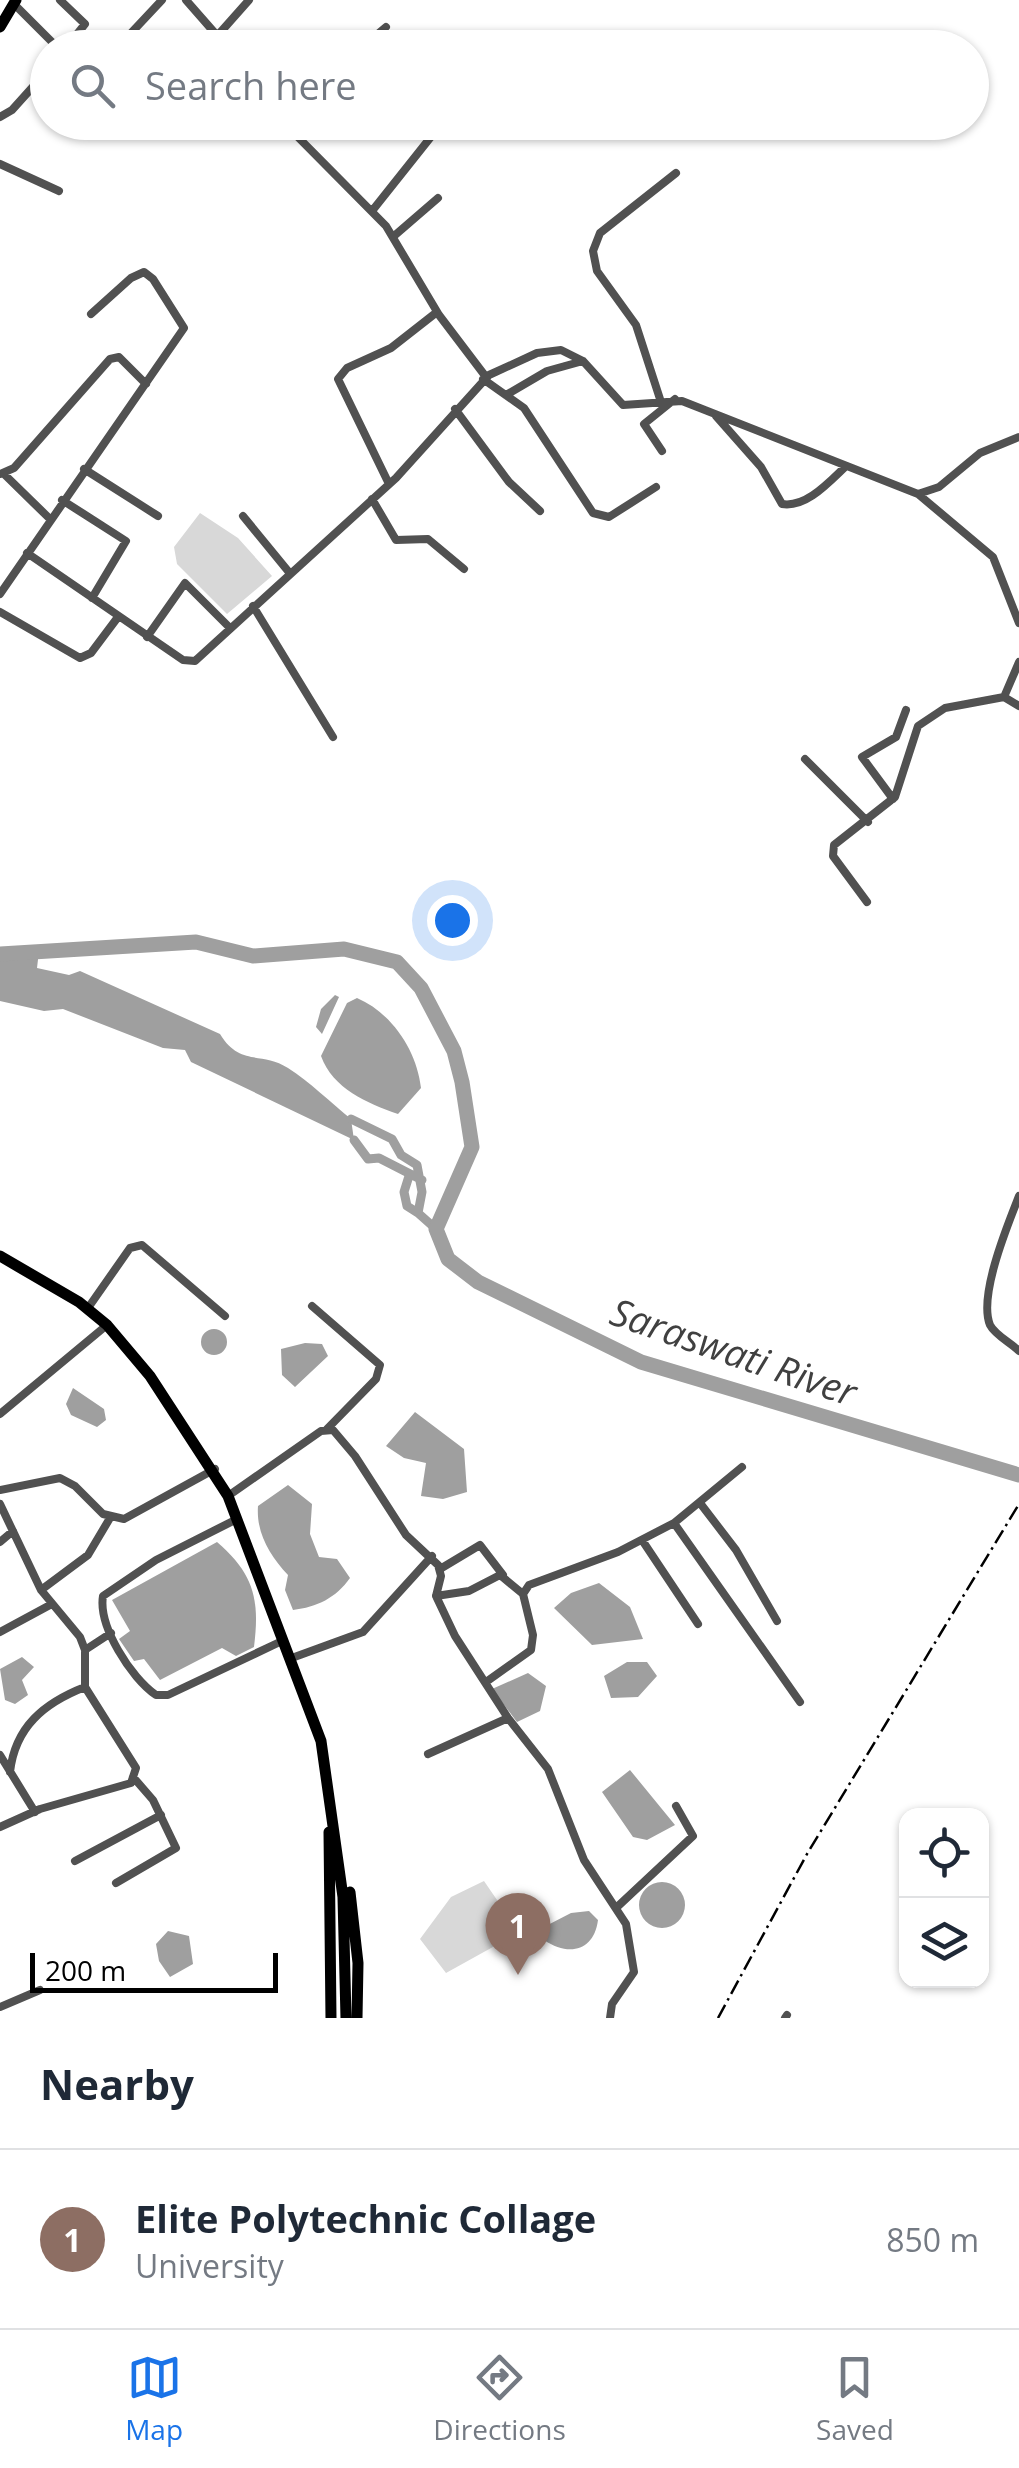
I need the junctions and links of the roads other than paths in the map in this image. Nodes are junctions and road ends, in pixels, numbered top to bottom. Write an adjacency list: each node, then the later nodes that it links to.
1 (60, 0): 9 (street)
2 (162, 0): 10 (street)
3 (186, 0): 11 (street)
4 (250, 0): 12 (street)
5 (11, 6): 6 (highway); 8 (street)
6 (0, 27)
7 (386, 27): 13 (street)
8 (40, 30)
9 (79, 30)
10 (134, 30)
11 (213, 30)
12 (223, 30)
13 (382, 30)
14 (30, 90): 15 (street)
15 (0, 117)
16 (301, 140): 22 (street)
17 (428, 140): 22 (street)
18 (0, 164): 20 (street)
19 (676, 173): 30 (street)
20 (60, 191)
21 (438, 198): 23 (street)
22 (372, 211): 23 (street)
23 (394, 236): 24 (street)
24 (437, 312): 27 (street); 39 (street)
25 (91, 314): 28 (street)
26 (584, 362): 27 (street); 29 (street); 30 (street)
27 (484, 378): 29 (street); 32 (street)
28 (146, 384): 37 (street); 38 (street)
29 (506, 395): 40 (street)
30 (660, 399): 31 (street)
31 (676, 399): 33 (street); 35 (street)
32 (455, 408): 39 (street); 44 (street)
33 (713, 413): 36 (street); 36 (street)
34 (1019, 437): 41 (street)
35 (662, 451)
36 (845, 468): 41 (street)
37 (84, 469): 43 (street); 45 (street)
38 (2, 474): 47 (street)
39 (389, 484): 42 (street)
40 (656, 487)
41 (918, 494): 56 (street)
42 (372, 499): 49 (street); 50 (street)
43 (62, 500): 47 (street); 52 (street)
44 (540, 510)
45 (158, 516)
46 (242, 516): 50 (street)
47 (50, 518): 48 (street)
48 (28, 553): 51 (street); 52 (street)
49 (464, 569)
50 (288, 572): 53 (street)
51 (0, 594)
52 (92, 598): 55 (street)
53 (253, 606): 57 (street); 63 (street)
54 (0, 612): 55 (street)
55 (118, 617): 58 (street)
56 (1019, 622)
57 (230, 628): 58 (street); 58 (street)
58 (148, 636)
59 (1019, 662): 60 (street)
60 (1004, 698): 61 (street); 65 (street)
61 (1019, 706)
62 (906, 710): 65 (street)
63 (334, 737)
64 (805, 759): 66 (street)
65 (893, 800): 66 (street)
66 (868, 822): 67 (street)
67 (867, 902)
68 (1019, 1196): 74 (street)
69 (0, 1256): 71 (highway)
70 (312, 1306): 76 (street)
71 (88, 1308): 72 (street); 73 (highway)
72 (225, 1316)
73 (108, 1325): 75 (street); 78 (highway)
74 (1019, 1351)
75 (0, 1414)
76 (327, 1428): 80 (street); 89 (street)
77 (742, 1467): 81 (street)
78 (215, 1469): 80 (highway); 83 (street)
79 (0, 1490): 83 (street)
80 (228, 1496): 84 (highway)
81 (700, 1503): 85 (street); 96 (street)
82 (0, 1504): 86 (street)
83 (110, 1518): 92 (street)
84 (237, 1519): 99 (street); 100 (highway)
85 (674, 1523): 87 (street); 105 (street)
86 (13, 1531): 88 (street); 92 (street)
87 (642, 1540): 93 (street); 97 (street)
88 (0, 1542)
89 (432, 1556): 90 (street); 102 (street)
90 (440, 1569): 91 (street); 94 (street)
91 (503, 1576): 93 (street); 94 (street)
92 (41, 1590): 95 (street)
93 (523, 1594): 103 (street)
94 (436, 1596): 103 (street)
95 (50, 1605): 98 (street); 101 (street)
96 (777, 1621)
97 (698, 1624)
98 (0, 1632)
99 (111, 1633): 100 (street); 101 (street)
100 (282, 1641): 102 (highway)
101 (85, 1650): 104 (street)
102 (289, 1659): 107 (highway)
103 (486, 1682): 106 (street)
104 (85, 1687): 110 (street); 111 (street)
105 (800, 1702)
106 (508, 1718): 108 (street); 119 (street)
107 (321, 1741): 112 (highway); 120 (highway)
108 (428, 1754)
109 (0, 1756): 110 (street)
110 (10, 1772): 114 (street)
111 (133, 1777): 114 (street); 115 (street)
112 (332, 1805): 121 (highway); 124 (highway)
113 (676, 1806): 119 (street)
114 (34, 1812): 116 (street)
115 (162, 1815): 117 (street); 118 (street)
116 (0, 1828)
117 (75, 1861)
118 (116, 1883)
119 (616, 1908): 127 (street)
120 (356, 1945): 121 (highway); 126 (highway)
121 (352, 1962): 125 (highway); 126 (highway)
122 (40, 1990): 123 (street)
123 (0, 2007)
124 (332, 2018)
125 (346, 2018)
126 (360, 2018)
127 (610, 2018)

